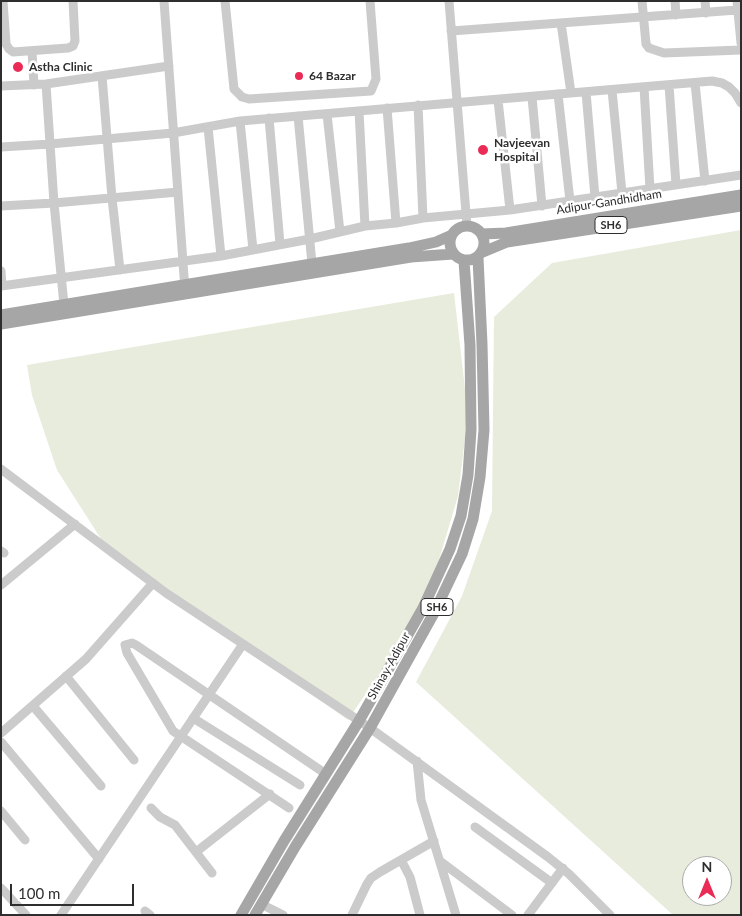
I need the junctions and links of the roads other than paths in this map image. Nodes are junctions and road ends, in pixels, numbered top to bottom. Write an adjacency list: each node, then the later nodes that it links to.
1 (3, 1): 18 (street)
2 (72, 1): 18 (street)
3 (164, 1): 19 (street)
4 (226, 1): 5 (street)
5 (370, 1)
6 (449, 1): 15 (street)
7 (642, 1): 13 (street)
8 (675, 1): 12 (street)
9 (705, 1): 11 (street)
10 (737, 6): 11 (street); 16 (street)
11 (706, 13): 12 (street)
12 (676, 15): 13 (street)
13 (643, 17): 14 (street); 17 (street)
14 (561, 23): 15 (street); 29 (street)
15 (451, 31): 33 (street)
16 (741, 43)
17 (741, 50)
18 (32, 51): 23 (street)
19 (169, 66): 20 (street); 43 (street)
20 (102, 76): 22 (street); 44 (street)
21 (695, 83): 24 (street); 34 (street); 48 (street)
22 (46, 84): 23 (street); 45 (street)
23 (34, 85): 25 (street)
24 (669, 85): 26 (street); 49 (street)
25 (1, 86)
26 (644, 87): 27 (street); 50 (street)
27 (612, 90): 28 (street); 52 (street)
28 (586, 92): 29 (street); 55 (street)
29 (570, 93): 30 (street)
30 (558, 94): 31 (street); 56 (street)
31 (532, 97): 32 (street); 59 (street)
32 (498, 100): 33 (street); 61 (street)
33 (457, 103): 35 (street); 63 (street)
34 (741, 103)
35 (418, 105): 36 (street); 62 (street)
36 (386, 108): 37 (street); 64 (street)
37 (359, 111): 38 (street); 65 (street)
38 (327, 114): 39 (street); 66 (street)
39 (298, 116): 40 (street); 69 (street)
40 (269, 118): 41 (street); 70 (street)
41 (240, 121): 42 (street); 71 (street)
42 (208, 127): 43 (street); 74 (street)
43 (173, 133): 44 (street); 51 (street)
44 (107, 139): 45 (street); 54 (street)
45 (50, 144): 46 (street); 57 (street)
46 (1, 146)
47 (741, 175): 48 (street)
48 (705, 181): 49 (street)
49 (676, 185): 50 (street)
50 (650, 189): 52 (street)
51 (178, 192): 54 (street); 76 (street)
52 (622, 193): 55 (street)
53 (741, 195): 67 (main road, Adipur-Gandhidham / SH6)
54 (112, 198): 57 (street); 78 (street)
55 (595, 198): 56 (street)
56 (570, 201): 59 (street)
57 (54, 203): 58 (street); 80 (street)
58 (1, 206)
59 (542, 206): 61 (street)
60 (741, 206): 73 (main road, SH6)
61 (510, 210): 63 (street)
62 (423, 218): 63 (street); 64 (street)
63 (466, 221): 67 (main road); 68 (main road)
64 (396, 223): 65 (street)
65 (366, 226): 66 (street)
66 (340, 232): 69 (street)
67 (482, 234): 73 (main road, SH6)
68 (452, 235): 72 (main road); 77 (main road)
69 (310, 240): 70 (street); 77 (street)
70 (280, 244): 71 (street)
71 (253, 250): 74 (street)
72 (453, 254): 75 (main road); 82 (main road)
73 (480, 255): 75 (main road, SH6); 96 (main road, Shinay-Adipur / SH6)
74 (221, 256): 76 (street)
75 (464, 261): 95 (main road, Shinay-Adipur / SH6)
76 (183, 262): 78 (street); 82 (street)
77 (312, 264): 82 (main road)
78 (120, 270): 80 (street)
79 (1, 271): 81 (street)
80 (60, 279): 81 (street); 83 (street)
81 (2, 286)
82 (185, 290): 83 (main road); 85 (main road)
83 (64, 305): 84 (main road)
84 (1, 315)
85 (1, 324)
86 (1, 469): 87 (street)
87 (75, 524): 88 (street); 89 (street)
88 (153, 583): 90 (street); 91 (street)
89 (1, 586)
90 (243, 644): 92 (street); 95 (street)
91 (66, 676): 93 (street); 100 (street)
92 (209, 694): 94 (street); 98 (street); 102 (street)
93 (33, 706): 97 (street); 103 (street)
94 (193, 718): 98 (street); 104 (street)
95 (359, 721): 96 (street); 102 (main road, Shinay-Adipur / SH6)
96 (370, 728): 101 (street); 120 (main road, Shinay-Adipur / SH6)
97 (1, 733)
98 (180, 737): 105 (street); 113 (street)
99 (1, 742): 113 (street)
100 (134, 760)
101 (417, 761): 111 (street); 116 (street)
102 (326, 774): 123 (main road, Shinay-Adipur / SH6)
103 (101, 786)
104 (300, 786)
105 (270, 794): 107 (street); 112 (street)
106 (151, 808): 112 (street)
107 (289, 808)
108 (1, 812): 110 (street)
109 (475, 828): 118 (street)
110 (25, 840)
111 (434, 841): 114 (street); 115 (street)
112 (196, 852): 117 (street)
113 (99, 859): 122 (street)
114 (401, 860): 125 (street); 126 (street)
115 (440, 860): 127 (street); 128 (street)
116 (563, 868): 118 (street); 130 (street)
117 (212, 873)
118 (552, 883): 129 (street)
119 (1, 888): 121 (street)
120 (258, 910): 124 (street)
121 (26, 915)
122 (61, 915)
123 (241, 915)
124 (283, 915)
125 (352, 915)
126 (420, 915)
127 (456, 915)
128 (512, 915)
129 (528, 915)
130 (610, 915)

